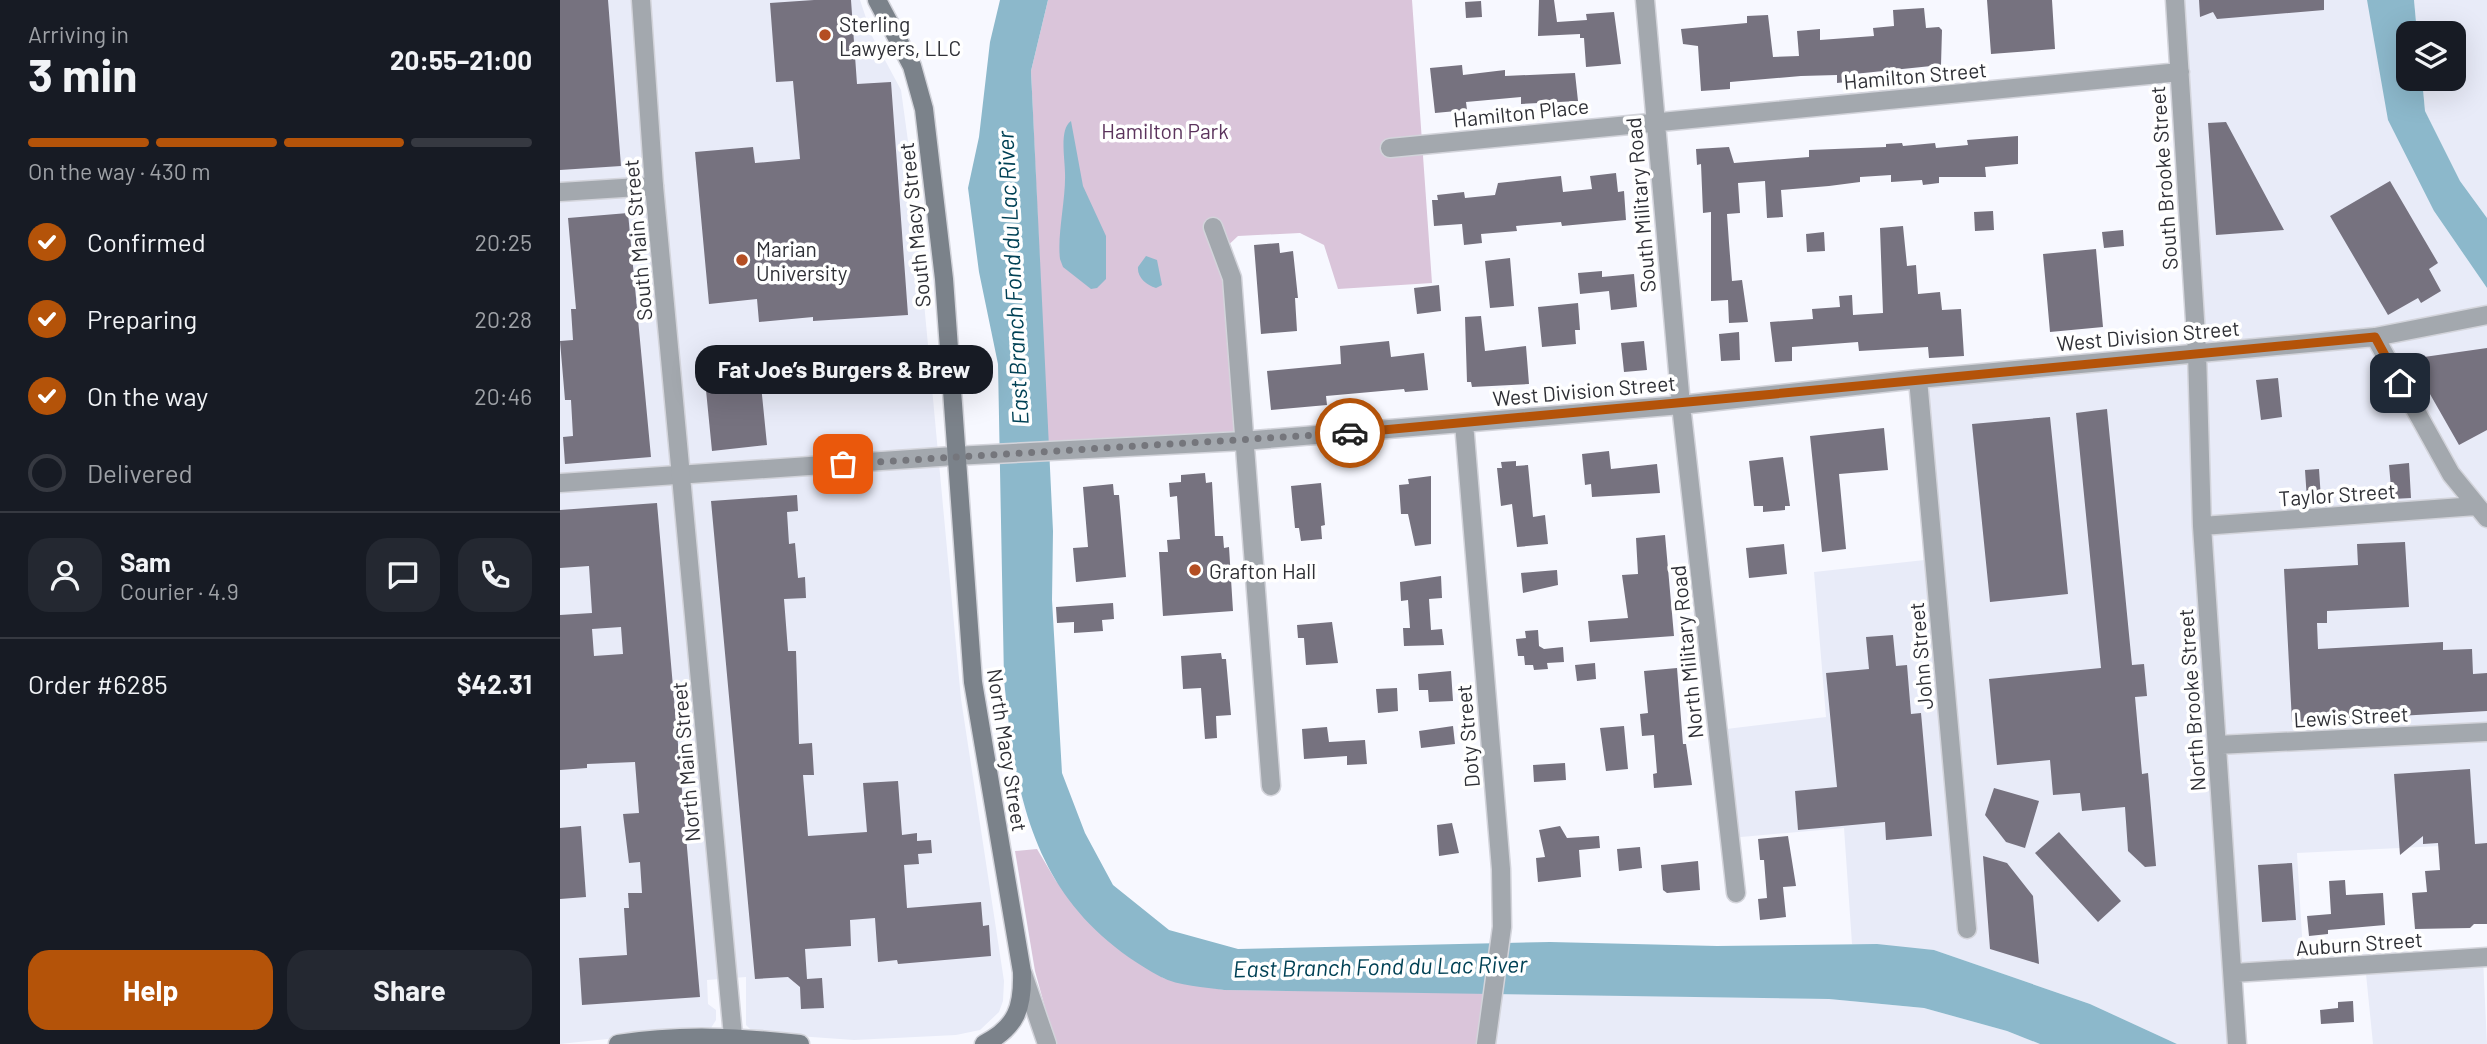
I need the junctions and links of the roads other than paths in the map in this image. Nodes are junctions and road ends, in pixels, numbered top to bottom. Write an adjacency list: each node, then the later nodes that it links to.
1 (640, 0): 10 (street, South Main Street)
2 (877, 0): 6 (main road, South Macy Street)
3 (893, 0): 6 (main road)
4 (1644, 0): 8 (street, South Military Road)
5 (2175, 0): 7 (street, South Brooke Street)
6 (891, 30): 20 (main road, South Macy Street)
7 (2180, 72): 8 (street, Hamilton Street); 15 (street, South Brooke Street)
8 (1655, 122): 9 (street, Hamilton Place); 17 (street, South Military Road)
9 (1390, 148)
10 (654, 186): 11 (street); 21 (street, South Main Street)
11 (560, 192)
12 (1213, 227): 19 (street)
13 (2482, 316): 14 (street, West Division Street)
14 (2375, 337): 15 (street, West Division Street); 23 (street)
15 (2197, 352): 16 (street, West Division Street); 24 (street, North Brooke Street)
16 (1917, 379): 17 (street, West Division Street); 29 (street, John Street)
17 (1681, 405): 18 (street, West Division Street); 28 (street, North Military Road)
18 (1464, 423): 19 (street, West Division Street); 40 (street, Doty Street)
19 (1243, 441): 20 (street, West Division Street); 27 (street)
20 (954, 456): 21 (street, West Division Street); 31 (main road, North Macy Street)
21 (681, 476): 22 (street, West Division Street); 34 (street, North Main Street)
22 (560, 483)
23 (2481, 512): 24 (street, Taylor Street)
24 (2202, 526): 26 (street, North Brooke Street)
25 (2487, 732): 26 (street, Lewis Street)
26 (2217, 745): 32 (street, North Brooke Street)
27 (1271, 786)
28 (1736, 893)
29 (1967, 929)
30 (2487, 957): 32 (street, Auburn Street)
31 (1022, 972): 38 (main road); 39 (street, North Macy Street)
32 (2234, 973): 41 (street, North Brooke Street)
33 (670, 1038): 34 (main road); 35 (main road); 36 (main road)
34 (734, 1040): 37 (main road)
35 (618, 1044)
36 (690, 1044)
37 (800, 1044)
38 (984, 1044)
39 (1047, 1044)
40 (1486, 1044)
41 (2237, 1044)

